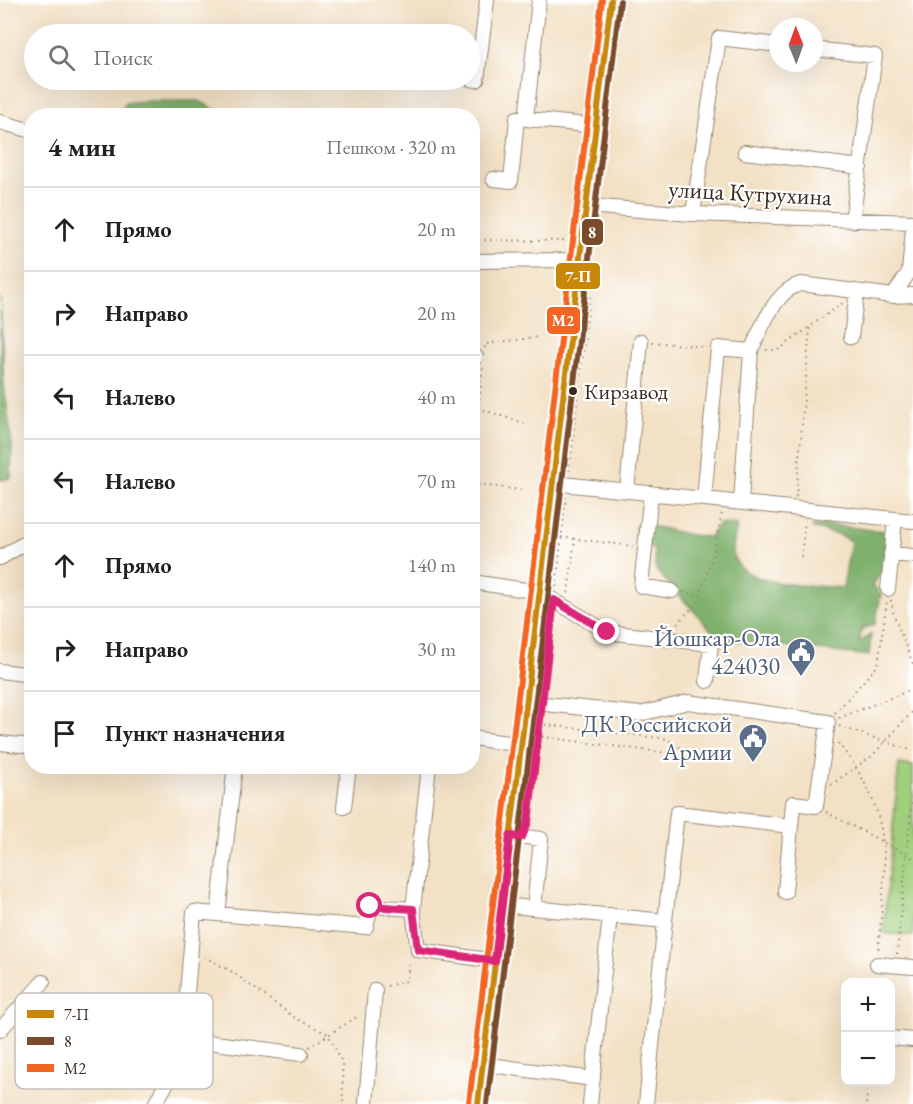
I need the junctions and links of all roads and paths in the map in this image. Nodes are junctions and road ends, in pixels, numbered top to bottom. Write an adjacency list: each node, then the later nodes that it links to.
1 (487, 0): 6 (street)
2 (539, 0): 7 (street)
3 (611, 0): 9 (street)
4 (769, 44): 15 (street)
5 (823, 50): 12 (street)
6 (480, 56)
7 (526, 119): 9 (street); 13 (street)
8 (0, 122): 10 (street)
9 (596, 126): 14 (street)
10 (24, 129)
11 (745, 152): 12 (street)
12 (860, 167): 16 (street)
13 (493, 179)
14 (586, 207): 15 (street, улица Кутрухина); 20 (street)
15 (693, 214): 16 (street, улица Кутрухина)
16 (852, 221): 17 (street, улица Кутрухина)
17 (913, 222)
18 (913, 229): 26 (street)
19 (480, 240): 20 (path)
20 (582, 241): 21 (street)
21 (580, 260): 22 (street); 36 (street)
22 (480, 261)
23 (590, 288): 37 (path)
24 (857, 292): 26 (street); 27 (path); 29 (street); 32 (street)
25 (913, 295): 26 (street)
26 (892, 296)
27 (810, 327): 32 (path); 45 (path)
28 (540, 337): 33 (path)
29 (851, 337)
30 (641, 341): 31 (path); 40 (street)
31 (718, 348): 32 (street); 42 (street)
32 (752, 351): 44 (street)
33 (480, 354)
34 (480, 409): 35 (path)
35 (530, 425)
36 (553, 483): 37 (street); 59 (street)
37 (567, 484): 40 (street); 48 (path)
38 (480, 485): 39 (path)
39 (522, 490)
40 (627, 490): 41 (street)
41 (651, 493): 42 (street); 51 (street)
42 (704, 499): 43 (street)
43 (723, 501): 44 (street); 60 (path)
44 (741, 502): 45 (street)
45 (800, 512): 46 (street); 54 (path)
46 (895, 519): 47 (street); 52 (street)
47 (913, 521)
48 (561, 537): 49 (path); 61 (path)
49 (575, 539): 51 (path); 61 (path)
50 (24, 544): 55 (street)
51 (645, 548): 58 (street)
52 (891, 554): 53 (street); 57 (street)
53 (913, 556)
54 (801, 557)
55 (0, 558)
56 (480, 583): 59 (street)
57 (888, 589): 63 (path); 71 (path)
58 (672, 591): 60 (path)
59 (540, 592): 61 (street); 68 (street)
60 (701, 595): 62 (path)
61 (560, 604): 62 (street); 69 (path)
62 (645, 636): 66 (street)
63 (913, 664)
64 (0, 671): 65 (street)
65 (24, 674)
66 (707, 681)
67 (913, 689): 71 (path)
68 (526, 702): 69 (street); 75 (street)
69 (541, 704): 71 (street); 72 (path)
70 (913, 711): 77 (path)
71 (828, 722): 77 (path); 82 (path); 87 (street)
72 (539, 724): 73 (path); 79 (path)
73 (538, 736): 75 (path); 79 (path); 90 (path)
74 (480, 738): 75 (street)
75 (525, 740): 90 (street)
76 (0, 742): 78 (street)
77 (887, 743): 81 (path); 82 (path)
78 (24, 745)
79 (678, 747): 80 (path)
80 (692, 750)
81 (913, 751)
82 (856, 766): 87 (path); 91 (path)
83 (233, 774): 98 (street)
84 (348, 774): 88 (street)
85 (428, 774): 97 (street)
86 (913, 787): 92 (path)
87 (816, 801): 89 (street); 91 (path)
88 (344, 807)
89 (791, 826): 94 (street); 100 (street)
90 (516, 836): 95 (street); 96 (street)
91 (883, 842): 92 (path); 104 (path)
92 (907, 854): 93 (path); 105 (path)
93 (913, 858)
94 (785, 892)
95 (502, 905): 96 (street); 103 (street)
96 (534, 908): 99 (street)
97 (413, 909): 98 (street); 103 (street)
98 (218, 914): 101 (street)
99 (610, 915): 100 (street); 120 (street)
100 (665, 921): 128 (street)
101 (191, 949): 110 (street); 114 (path)
102 (410, 950): 108 (path)
103 (495, 961): 119 (street)
104 (877, 964): 105 (street)
105 (896, 966): 106 (street)
106 (913, 967)
107 (43, 982): 109 (street)
108 (375, 990): 111 (street)
109 (33, 993)
110 (187, 993)
111 (373, 1008): 114 (path); 125 (street)
112 (15, 1013): 113 (street)
113 (0, 1030)
114 (328, 1034): 118 (path); 124 (path)
115 (895, 1038): 116 (street)
116 (913, 1040)
117 (213, 1043): 118 (street)
118 (301, 1054)
119 (483, 1064): 120 (street); 126 (street)
120 (593, 1079): 127 (street)
121 (868, 1086): 129 (path)
122 (163, 1089): 123 (street)
123 (154, 1104)
124 (344, 1104)
125 (366, 1104)
126 (478, 1104)
127 (590, 1104)
128 (646, 1104)
129 (866, 1104)

